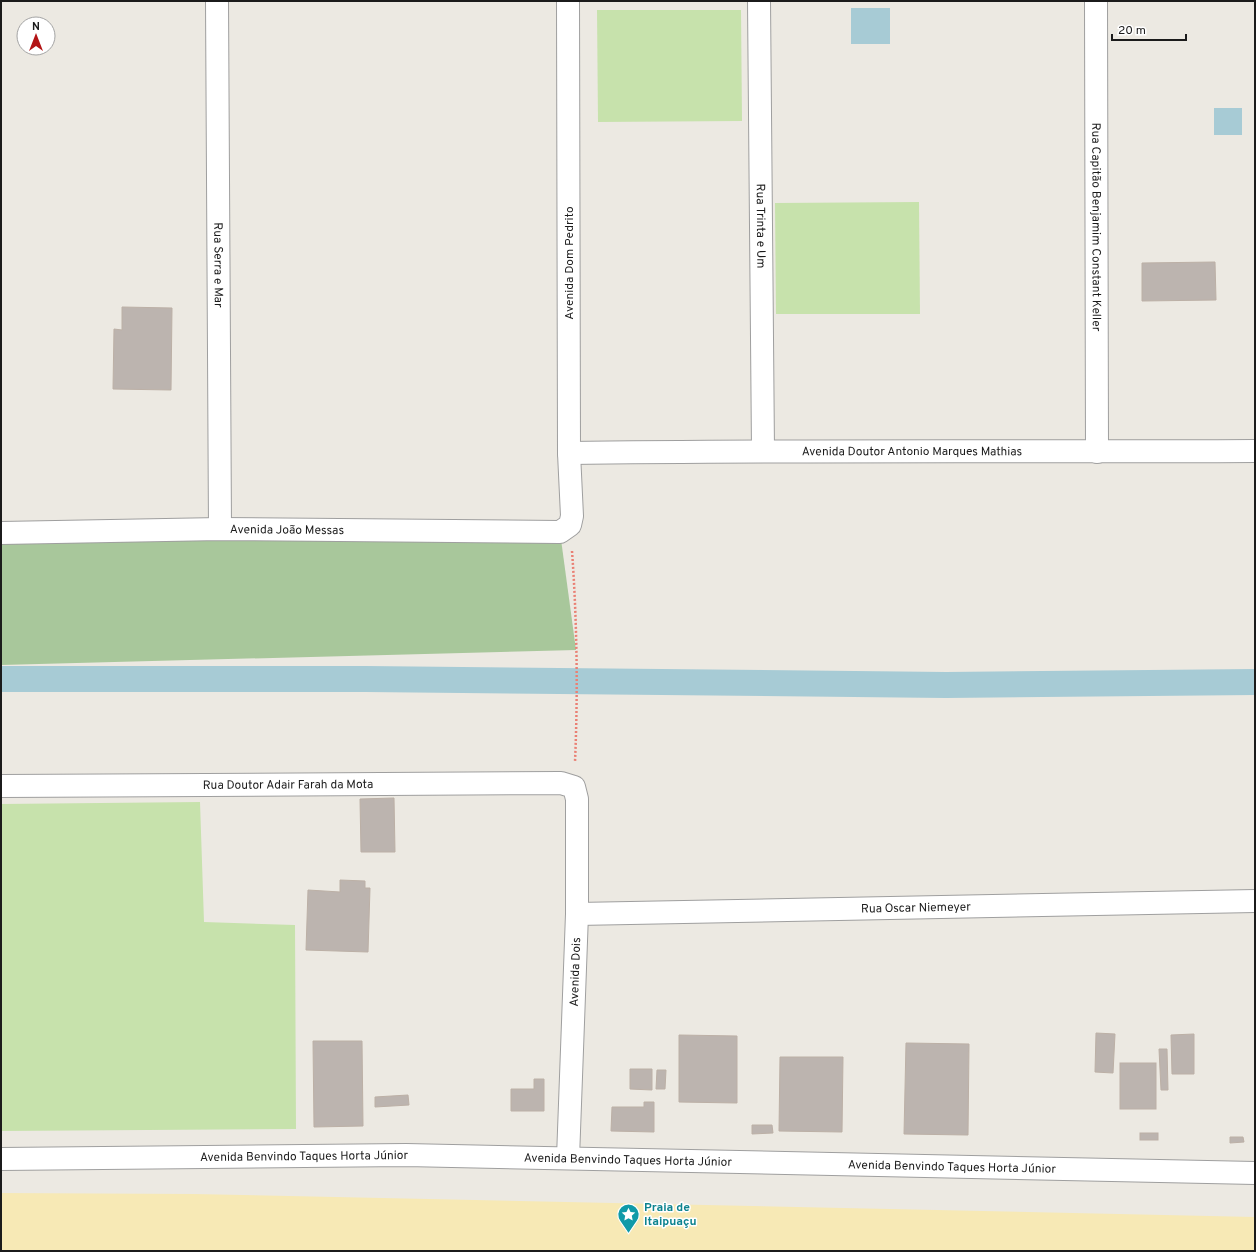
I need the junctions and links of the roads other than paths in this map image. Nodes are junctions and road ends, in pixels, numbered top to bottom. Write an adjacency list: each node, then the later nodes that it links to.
1 (217, 1): 10 (street, Rua Serra e Mar)
2 (568, 1): 7 (street, Avenida Dom Pedrito)
3 (758, 1): 5 (street, Rua Trinta e Um)
4 (1096, 1): 8 (street, Rua Capitão Benjamim Constant Keller)
5 (763, 450): 7 (street, Avenida Doutor Antonio Marques Mathias); 8 (street, Avenida Doutor Antonio Marques Mathias)
6 (1255, 451): 8 (street, Avenida Doutor Antonio Marques Mathias)
7 (569, 452): 9 (street, Avenida Dom Pedrito)
8 (1097, 452)
9 (570, 525): 10 (street, Avenida João Messas)
10 (220, 529): 11 (street, Avenida João Messas)
11 (1, 533)
12 (1, 786): 13 (street, Rua Doutor Adair Farah da Mota)
13 (574, 787): 15 (street, Avenida Dois)
14 (1255, 901): 15 (street, Rua Oscar Niemeyer)
15 (576, 914): 16 (street, Avenida Dois)
16 (568, 1158): 17 (street, Avenida Benvindo Taques Horta Júnior); 18 (street, Avenida Benvindo Taques Horta Júnior)
17 (1, 1159)
18 (1255, 1173)

